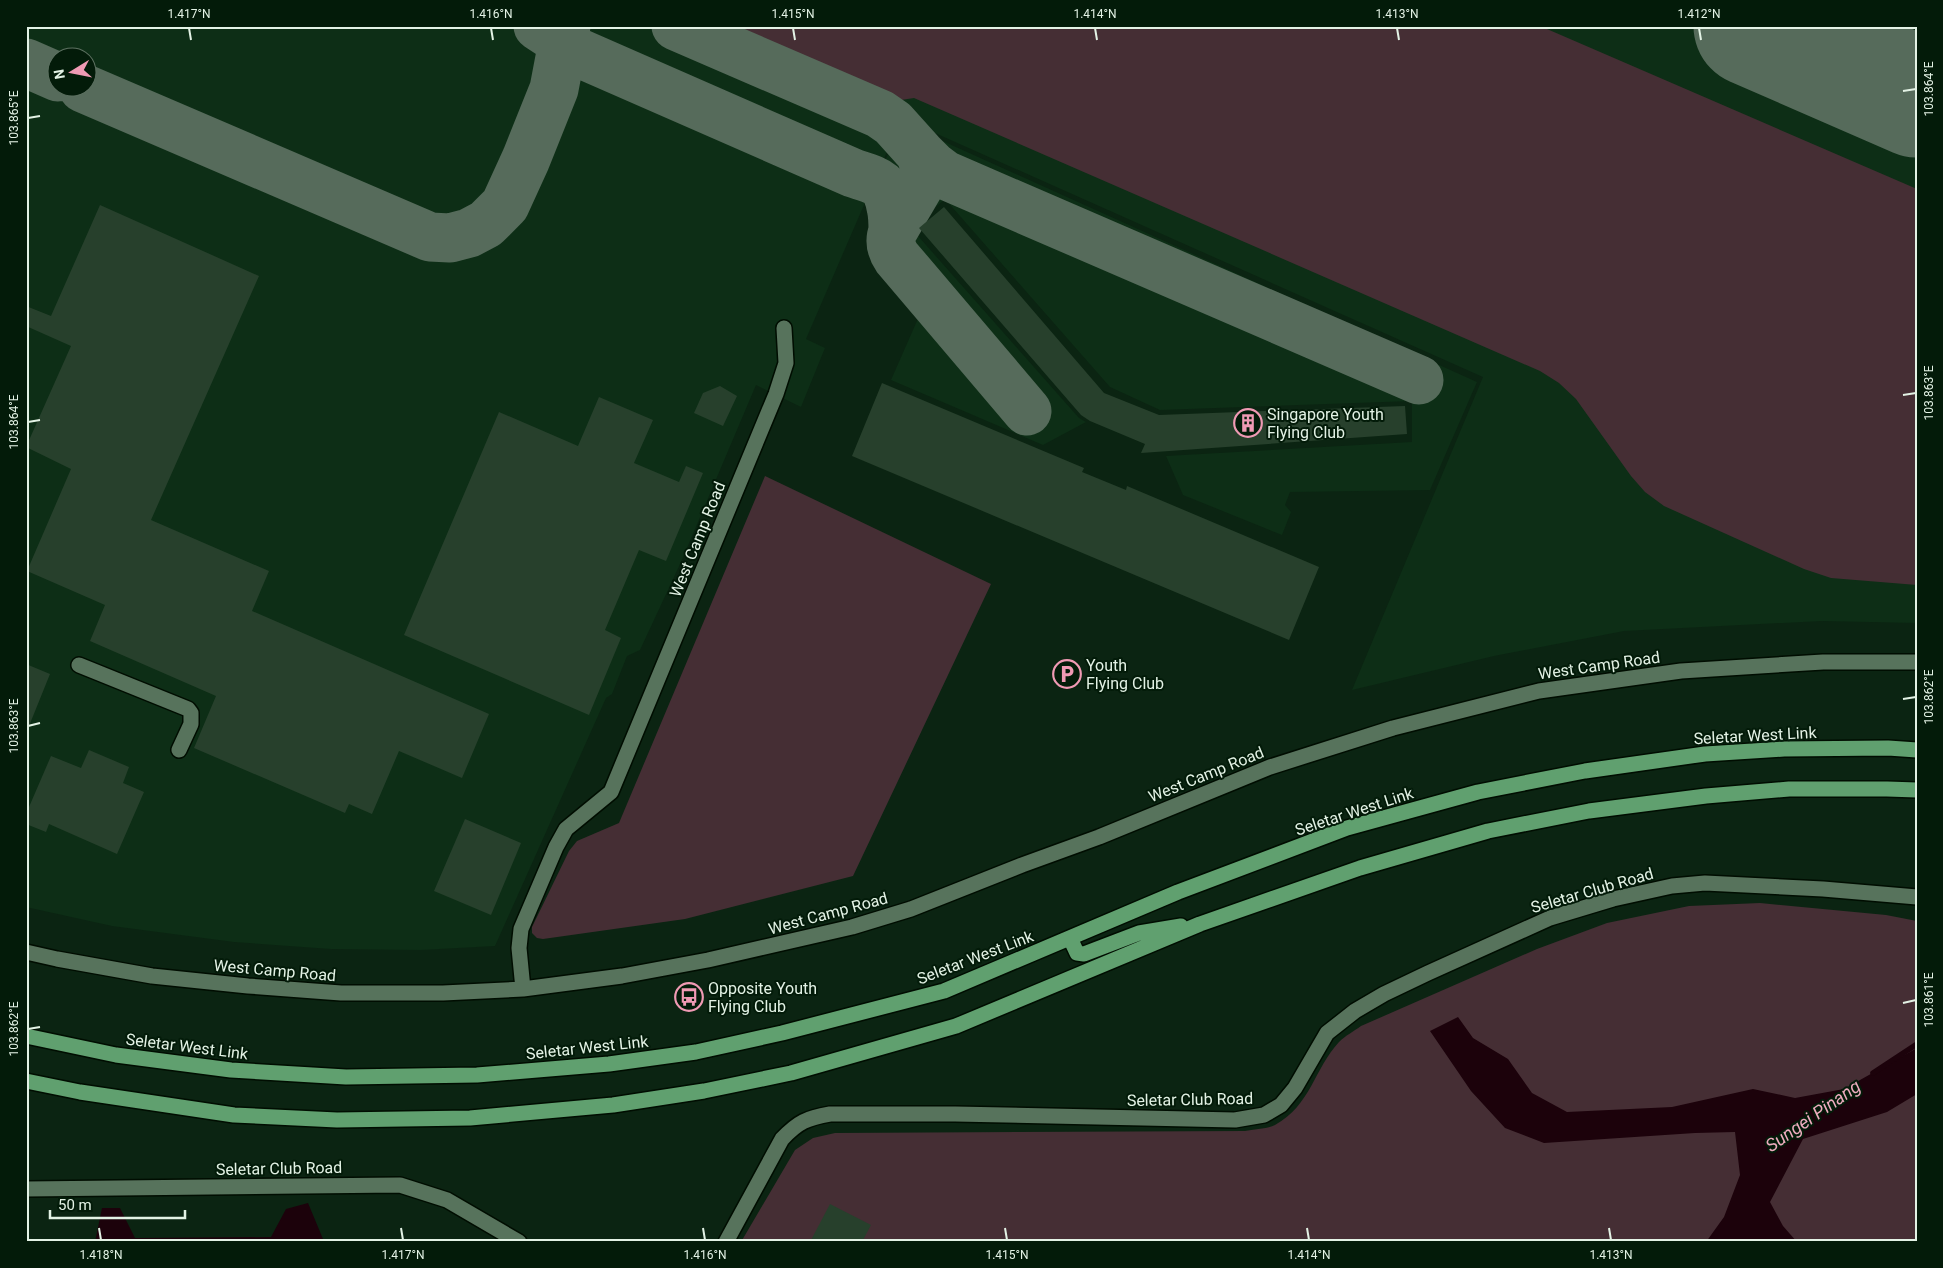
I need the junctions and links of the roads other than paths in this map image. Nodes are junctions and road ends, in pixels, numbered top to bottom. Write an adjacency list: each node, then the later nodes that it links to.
1 (784, 328): 11 (street, West Camp Road)
2 (1917, 662): 11 (street, West Camp Road)
3 (79, 665): 4 (street)
4 (179, 750)
5 (1917, 750): 9 (main road, Seletar West Link)
6 (1917, 790): 8 (main road)
7 (1917, 897): 16 (street, Seletar Club Road)
8 (1200, 924): 9 (main road); 13 (main road)
9 (1070, 938): 12 (main road, Seletar West Link)
10 (26, 952): 11 (street, West Camp Road)
11 (523, 989)
12 (26, 1036)
13 (26, 1081)
14 (26, 1189): 15 (street, Seletar Club Road)
15 (519, 1242)
16 (726, 1242)

